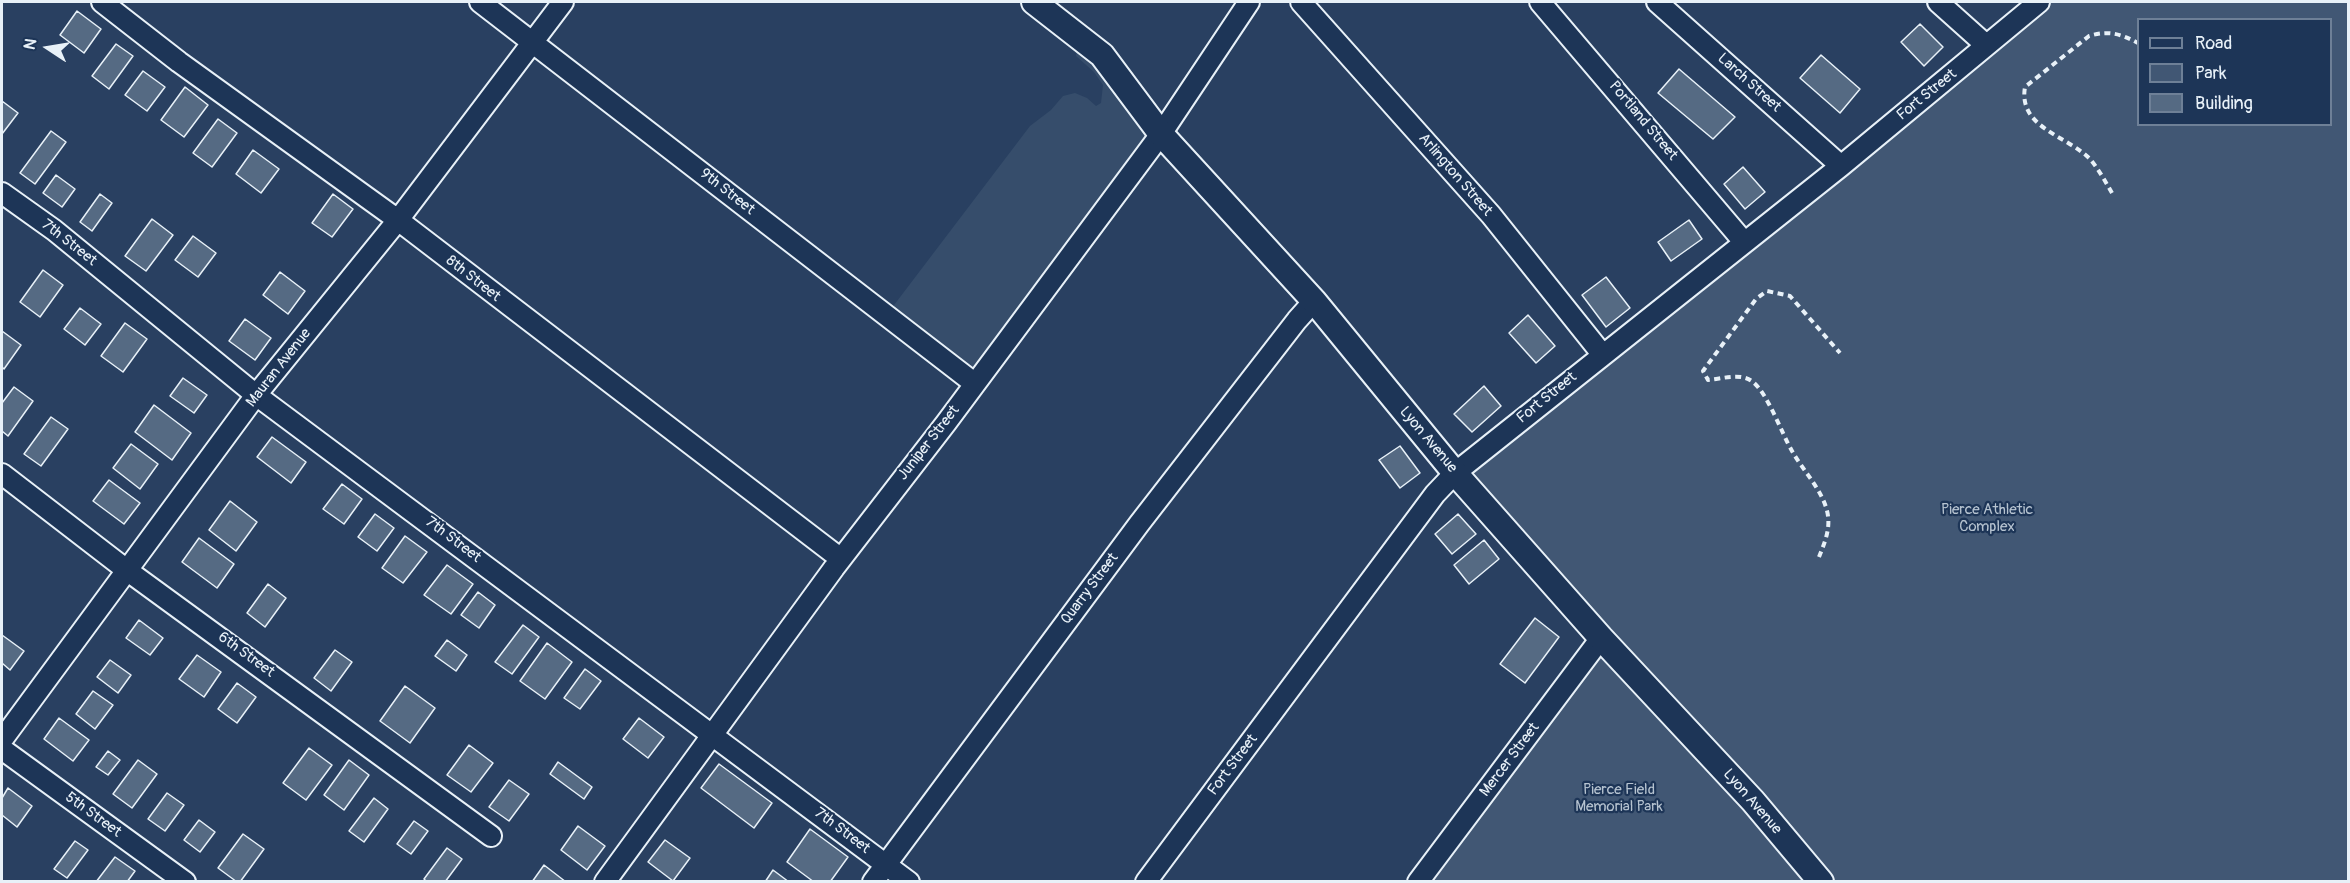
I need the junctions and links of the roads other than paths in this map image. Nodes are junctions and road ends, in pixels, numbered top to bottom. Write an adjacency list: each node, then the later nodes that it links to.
1 (102, 2): 16 (street, 8th Street)
2 (480, 2): 11 (street, 9th Street)
3 (563, 2): 11 (street, Mauran Avenue)
4 (1034, 2): 13 (street, Lyon Avenue)
5 (1249, 2): 13 (street, Juniper Street)
6 (1301, 2): 19 (street, Arlington Street)
7 (1540, 2): 17 (street, Portland Street)
8 (1657, 2): 14 (street, Larch Street)
9 (1938, 2): 12 (street)
10 (2039, 2): 12 (street, Fort Street)
11 (532, 42): 16 (street, Mauran Avenue); 20 (street, 9th Street)
12 (1986, 45): 14 (street, Fort Street)
13 (1161, 134): 18 (street, Lyon Avenue); 20 (street, Juniper Street)
14 (1840, 166): 17 (street, Fort Street)
15 (2, 193): 21 (street, 7th Street)
16 (398, 220): 21 (street, Mauran Avenue); 24 (street, 8th Street)
17 (1744, 242): 19 (street, Fort Street)
18 (1314, 301): 22 (street, Lyon Avenue); 31 (street, Quarry Street)
19 (1602, 354): 22 (street, Fort Street)
20 (974, 383): 24 (street, Juniper Street)
21 (256, 395): 25 (street, Mauran Avenue); 27 (street, 7th Street)
22 (1455, 473): 26 (street, Lyon Avenue); 36 (street, Fort Street)
23 (2, 474): 25 (street, 6th Street)
24 (841, 559): 27 (street, Juniper Street)
25 (128, 571): 28 (street, Mauran Avenue); 30 (street, 6th Street)
26 (1601, 638): 37 (street, Mercer Street); 38 (street, Lyon Avenue)
27 (712, 734): 31 (street, 7th Street); 33 (street, Juniper Street)
28 (2, 740)
29 (2, 749): 32 (street, 5th Street)
30 (491, 836)
31 (886, 864): 34 (street, Quarry Street); 35 (street, 7th Street)
32 (185, 882)
33 (605, 882)
34 (873, 882)
35 (909, 882)
36 (1146, 882)
37 (1418, 882)
38 (1821, 882)

